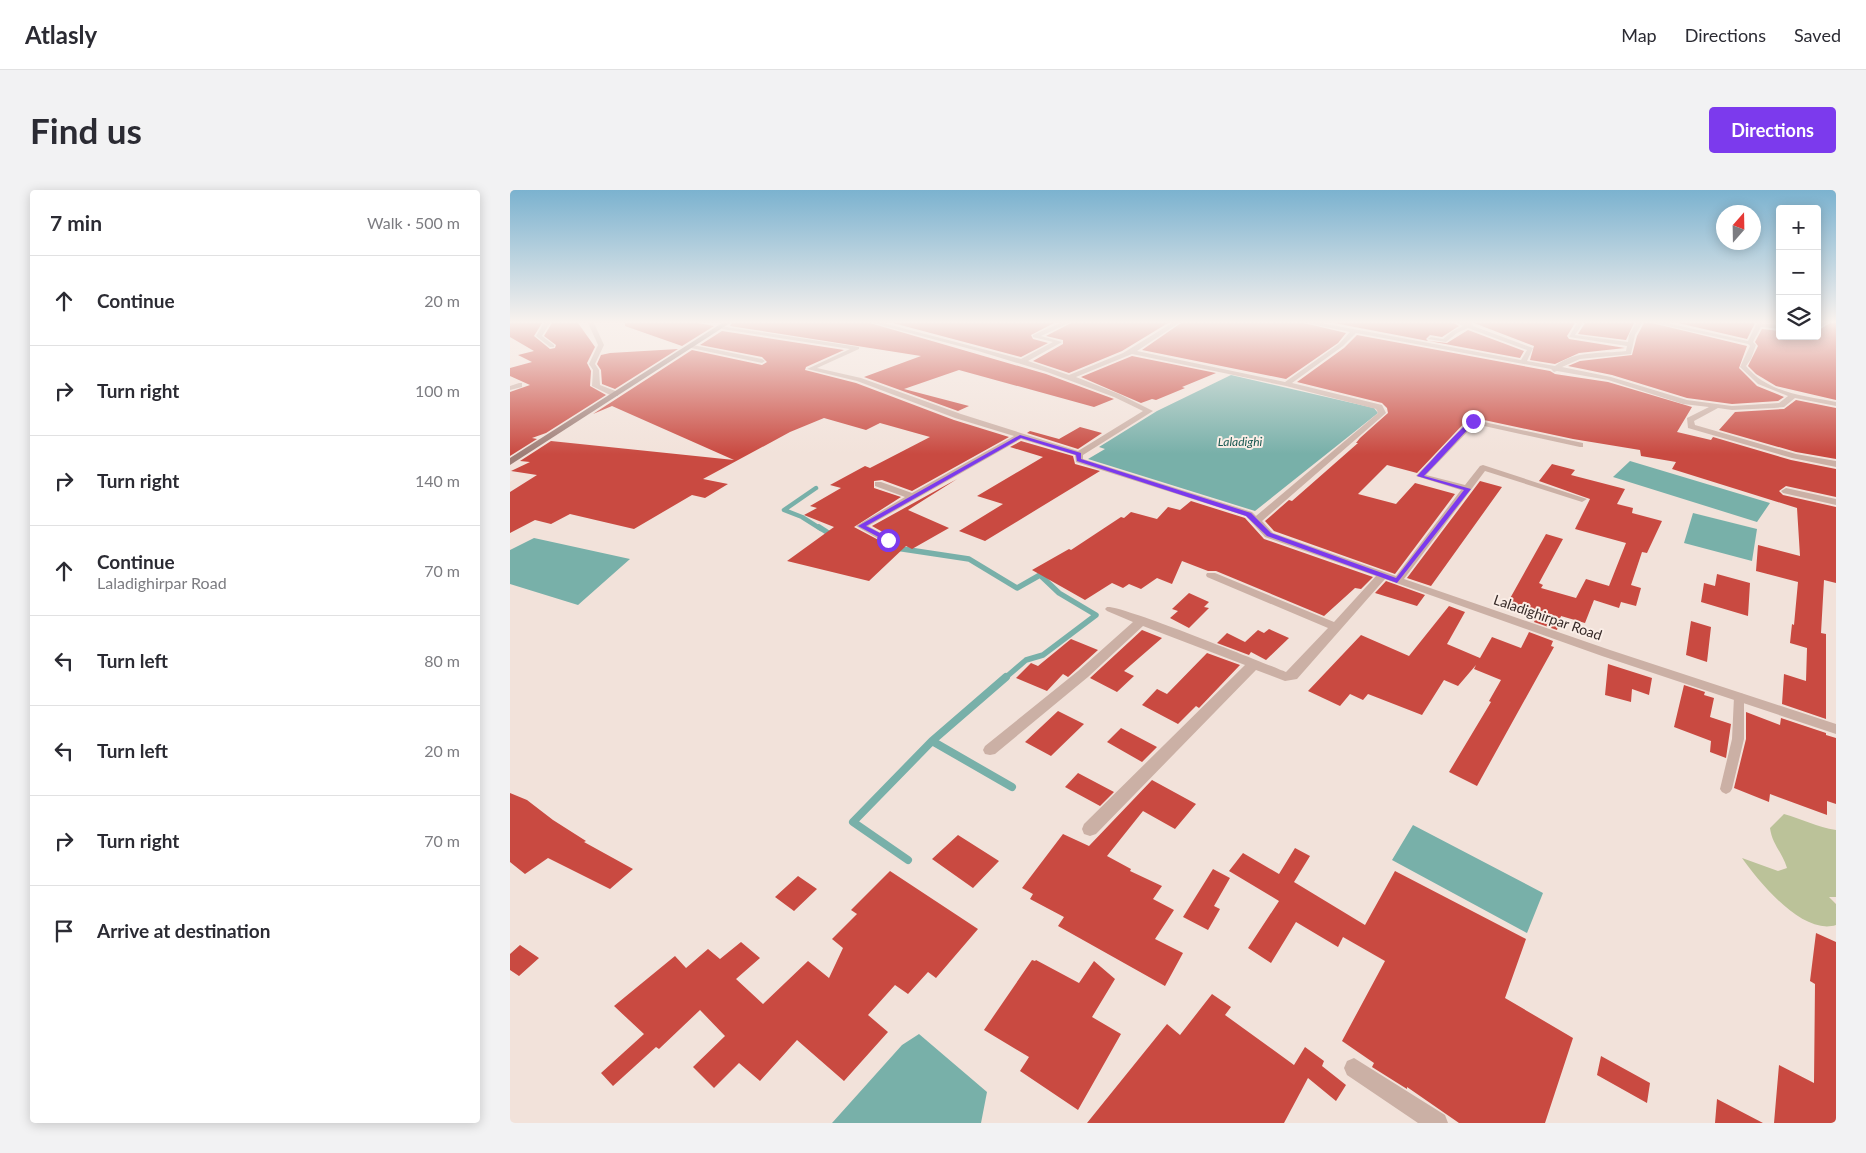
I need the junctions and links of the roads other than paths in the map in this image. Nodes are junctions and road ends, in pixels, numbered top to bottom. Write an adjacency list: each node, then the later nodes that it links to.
1 (594, 367): 16 (street)
2 (660, 367): 16 (street)
3 (816, 367): 20 (street)
4 (1036, 367): 12 (street)
5 (1101, 367): 12 (street)
6 (1202, 367): 13 (street)
7 (1311, 367): 13 (street)
8 (1536, 367): 11 (street)
9 (1557, 367): 11 (street)
10 (1742, 367): 17 (street)
11 (1554, 370): 19 (street)
12 (1070, 377): 22 (street)
13 (1286, 384): 31 (street)
14 (520, 385): 15 (street)
15 (510, 388)
16 (615, 394): 23 (street)
17 (1794, 395): 18 (street); 19 (street)
18 (1836, 404)
19 (1715, 407): 24 (street)
20 (1020, 436): 22 (street); 28 (street)
21 (1580, 445): 26 (street)
22 (1079, 454): 31 (street, Laladighirpar Road)
23 (512, 459)
24 (1836, 464)
25 (878, 484): 28 (street)
26 (1468, 489): 29 (street); 35 (street)
27 (1786, 491): 30 (street)
28 (913, 497): 32 (street)
29 (1582, 499)
30 (1836, 502)
31 (1255, 522): 34 (street, Laladighirpar Road)
32 (888, 540)
33 (1211, 575): 38 (street)
34 (1382, 576): 35 (street, Laladighirpar Road); 38 (street)
35 (1397, 581): 40 (street, Laladighirpar Road)
36 (1111, 608): 37 (street)
37 (1142, 620): 39 (street); 42 (street)
38 (1336, 627): 39 (street)
39 (1254, 664): 44 (street)
40 (1739, 697): 41 (street, Laladighirpar Road); 43 (lane)
41 (1836, 729)
42 (990, 750)
43 (1726, 789)
44 (1090, 829)
45 (1354, 1068): 46 (street)
46 (1437, 1123)

